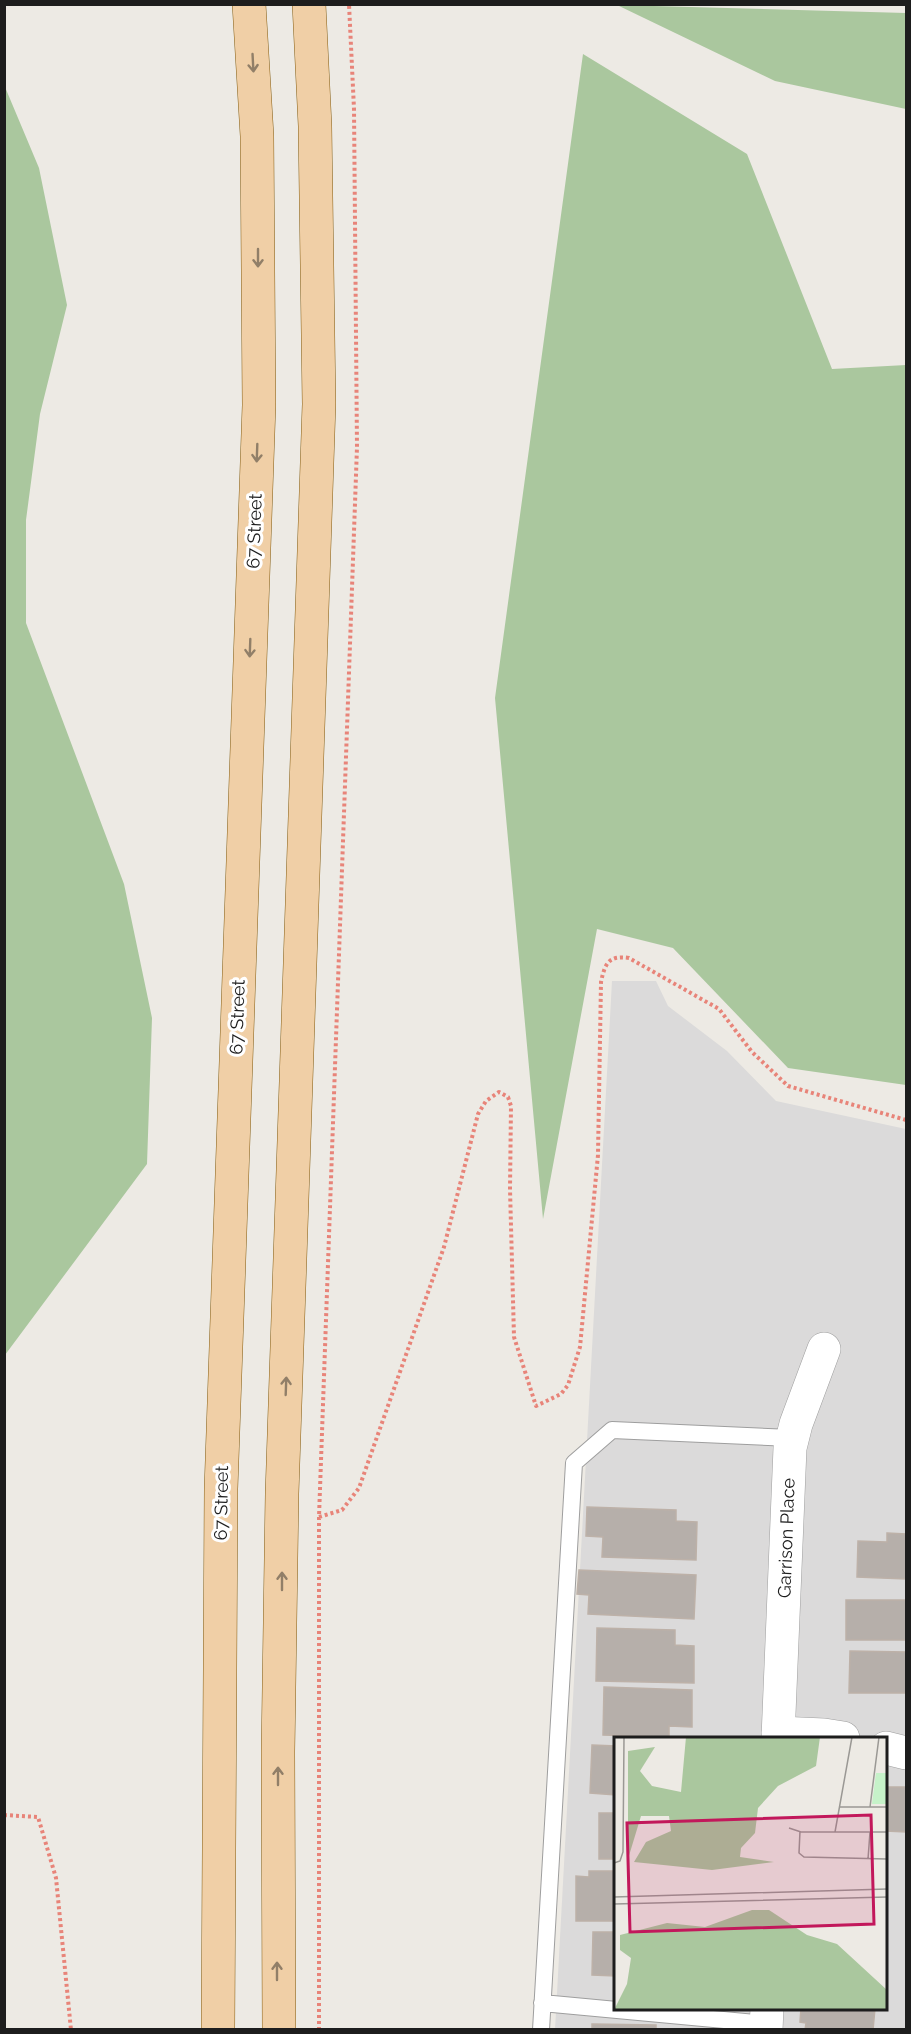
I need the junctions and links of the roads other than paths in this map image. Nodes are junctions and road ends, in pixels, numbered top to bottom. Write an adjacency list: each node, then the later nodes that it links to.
1 (249, 4): 13 (main road, 67 Street, one-way to 13)
2 (309, 4): 14 (main road, one-way to 2)
3 (824, 1349): 4 (street, Garrison Place)
4 (792, 1438): 5 (street, Garrison Place); 9 (lane)
5 (778, 1736): 6 (street)
6 (837, 1737)
7 (887, 1748): 8 (street)
8 (906, 1753)
9 (542, 2004): 10 (lane); 15 (lane)
10 (614, 2009)
11 (621, 2010): 12 (lane)
12 (766, 2021)
13 (218, 2030)
14 (279, 2030)
15 (541, 2030)

